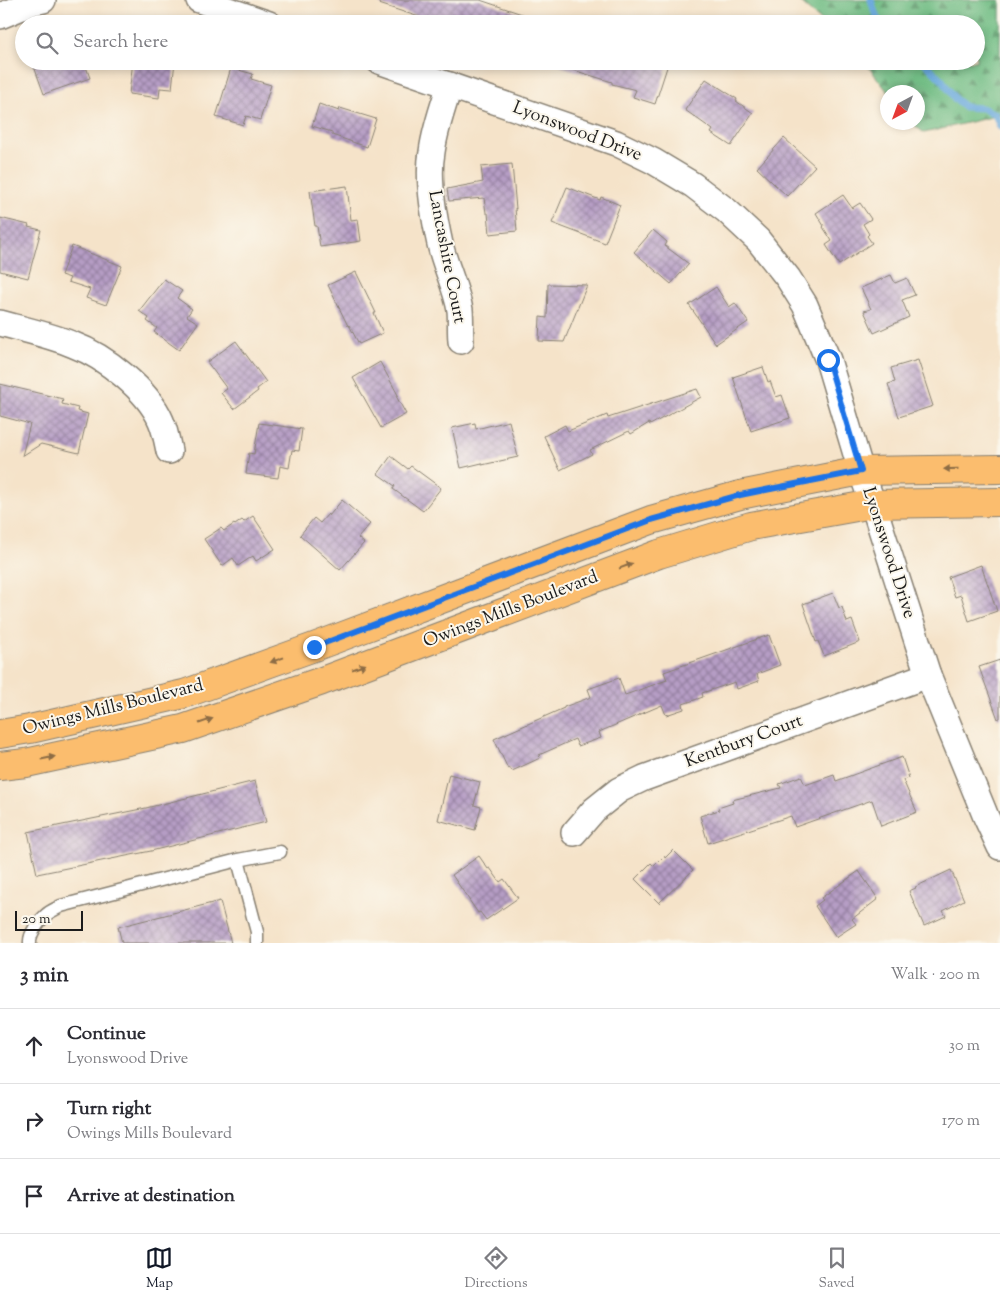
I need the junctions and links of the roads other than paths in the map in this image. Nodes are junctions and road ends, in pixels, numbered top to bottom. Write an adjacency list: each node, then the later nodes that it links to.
1 (43, 0): 4 (street)
2 (199, 0): 3 (street)
3 (243, 15)
4 (0, 16)
5 (406, 70): 6 (street, Lyonswood Drive)
6 (450, 85): 8 (street, Lancashire Court); 11 (street, Lyonswood Drive)
7 (0, 323): 9 (street)
8 (460, 341)
9 (169, 451)
10 (1000, 469): 11 (main road, Owings Mills Boulevard, one-way to 11)
11 (861, 471): 13 (street, Lyonswood Drive); 15 (main road, Owings Mills Boulevard, one-way to 15)
12 (1000, 502): 13 (main road, Owings Mills Boulevard)
13 (873, 504): 14 (street, Lyonswood Drive); 16 (main road, Owings Mills Boulevard, one-way to 13)
14 (928, 675): 17 (street, Kentbury Court); 18 (street, Lyonswood Drive)
15 (0, 734)
16 (0, 766)
17 (574, 833)
18 (1000, 847)
19 (280, 852): 20 (lane)
20 (238, 860): 21 (lane); 22 (lane)
21 (30, 943)
22 (257, 943)

